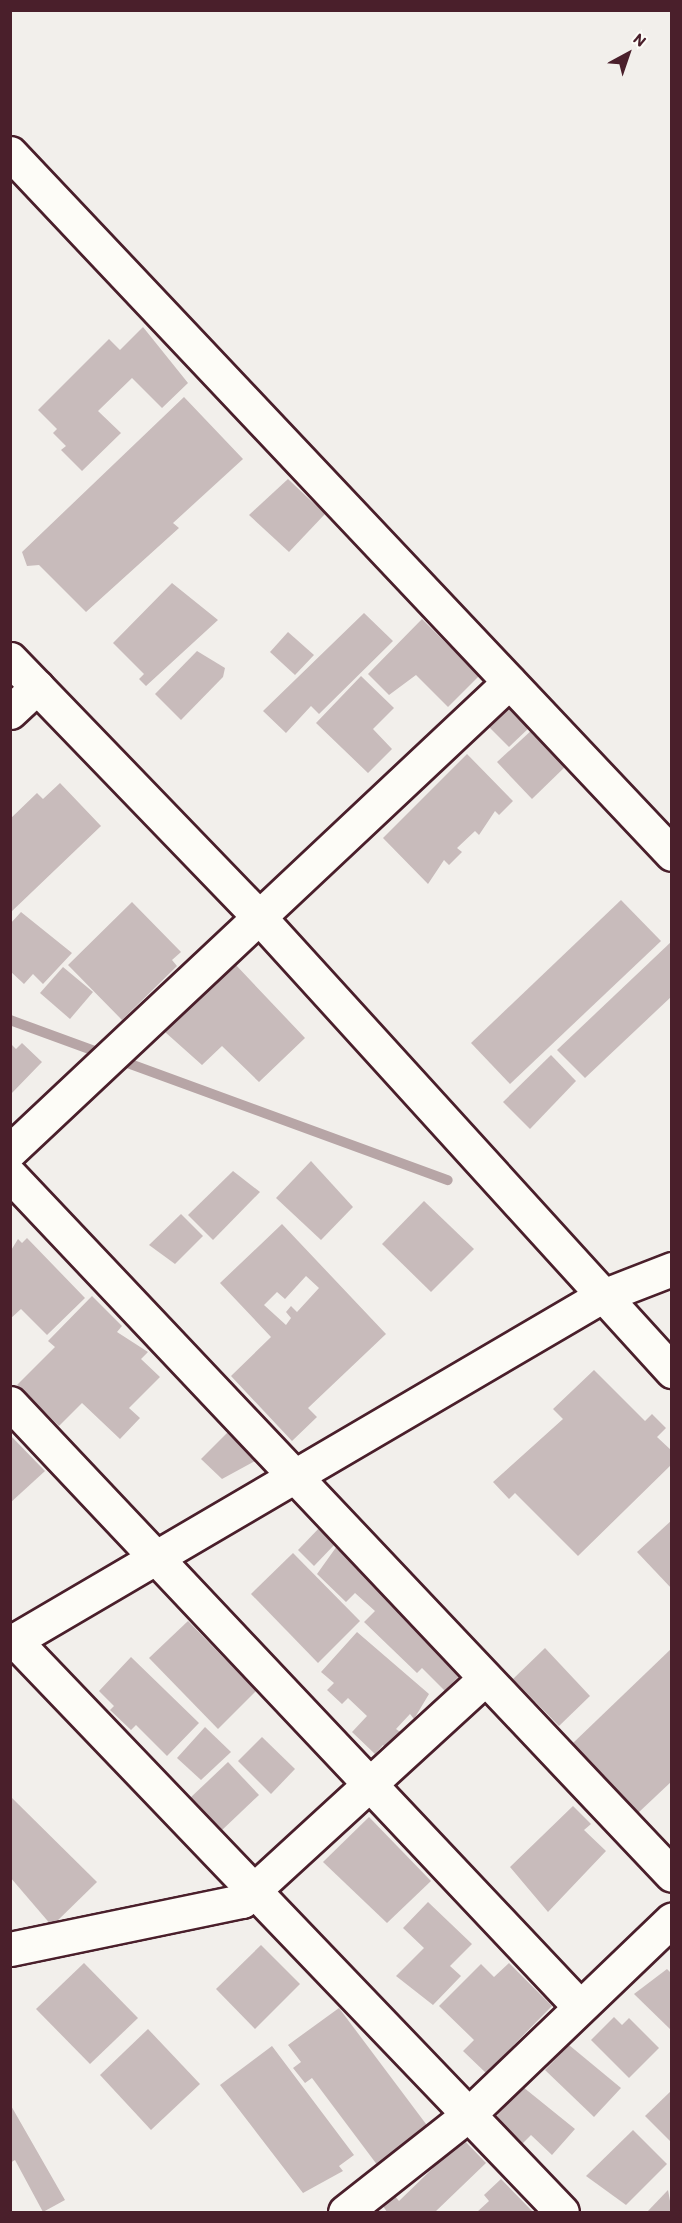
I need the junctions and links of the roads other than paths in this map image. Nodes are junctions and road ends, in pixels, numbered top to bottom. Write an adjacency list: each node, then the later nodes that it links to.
1 (10, 153): 3 (street)
2 (10, 660): 4 (street)
3 (509, 682): 6 (street); 7 (street)
4 (37, 687): 5 (street); 7 (street)
5 (10, 712)
6 (672, 854)
7 (259, 917): 8 (street); 11 (street)
8 (10, 1151)
9 (10, 1174): 14 (street)
10 (672, 1269): 11 (street)
11 (600, 1297): 12 (street); 14 (street)
12 (672, 1371)
13 (10, 1403): 15 (street)
14 (294, 1476): 15 (street); 17 (street)
15 (158, 1557): 16 (street); 18 (street)
16 (12, 1641): 20 (street)
17 (485, 1678): 18 (street); 19 (street)
18 (371, 1786): 20 (street); 23 (street)
19 (672, 1875)
20 (256, 1893): 22 (street); 24 (street)
21 (672, 1919): 23 (street)
22 (10, 1949)
23 (580, 2007): 24 (street)
24 (469, 2114): 25 (street); 26 (street)
25 (345, 2212)
26 (562, 2212)

